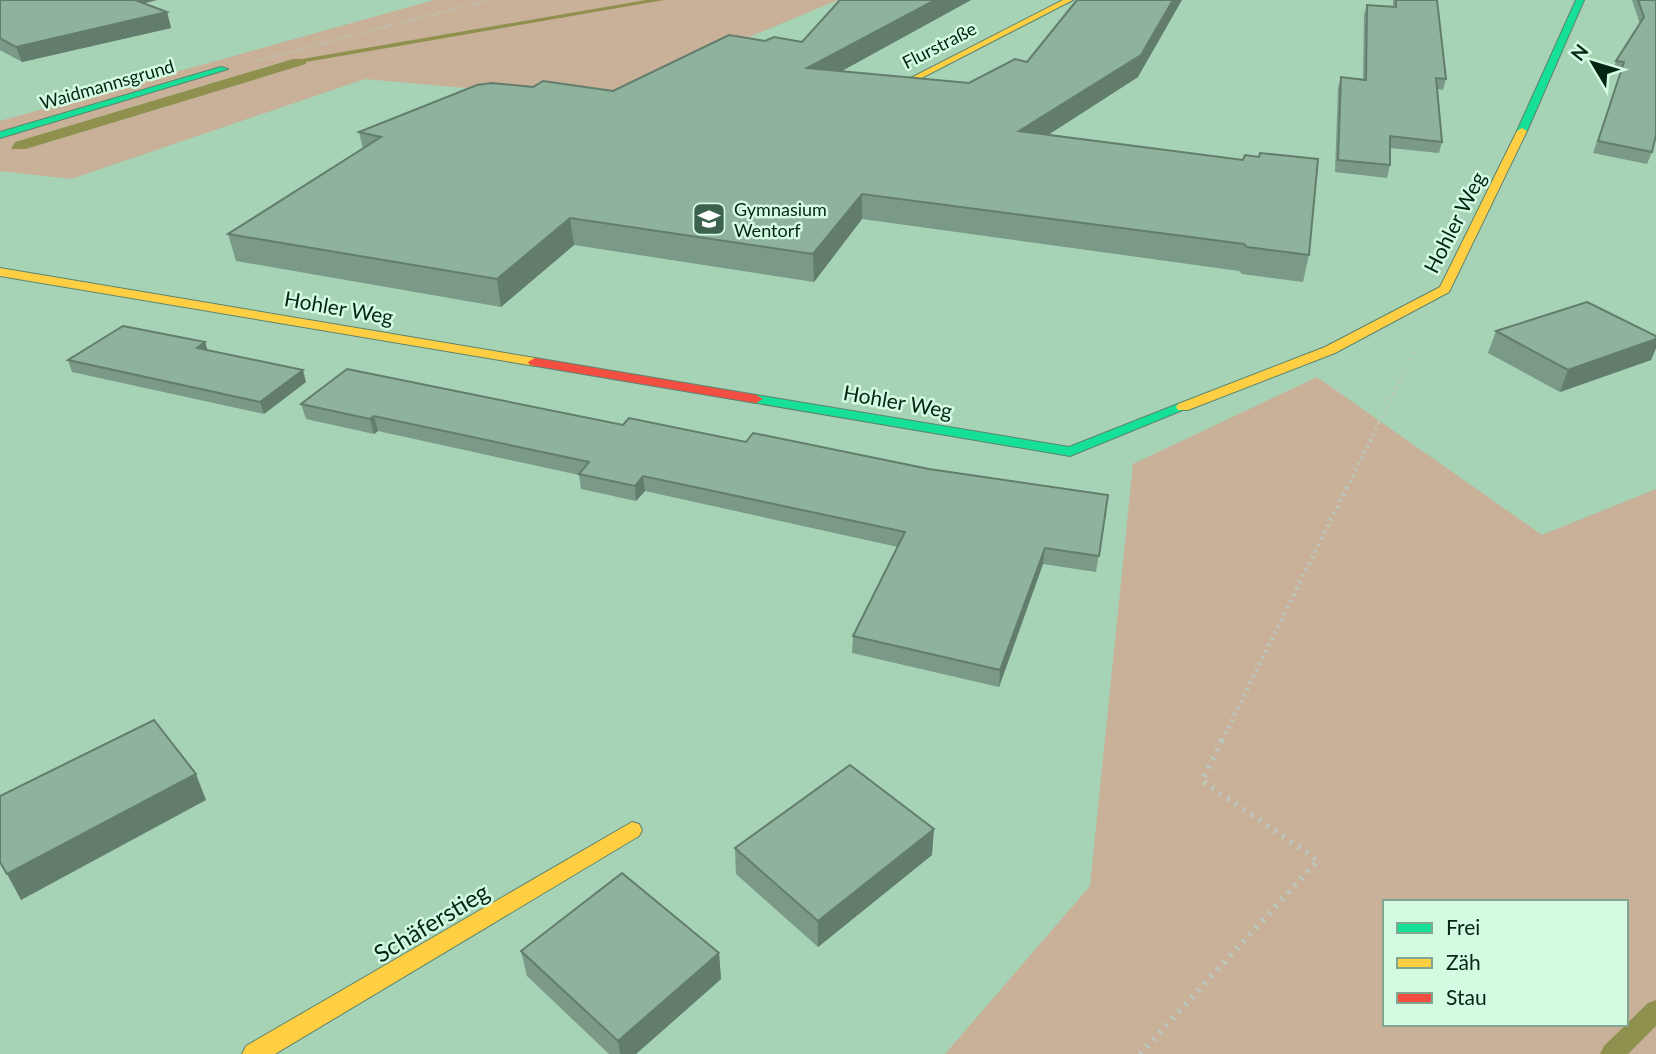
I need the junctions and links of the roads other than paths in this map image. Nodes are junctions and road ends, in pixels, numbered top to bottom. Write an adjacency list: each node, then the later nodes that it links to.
1 (1069, 0): 4 (street, Flurstraße)
2 (1580, 0): 6 (street, Hohler Weg)
3 (224, 69): 5 (street, Waidmannsgrund)
4 (901, 85)
5 (0, 135)
6 (0, 272)
7 (632, 830): 8 (street, Schäferstieg)
8 (254, 1054)

